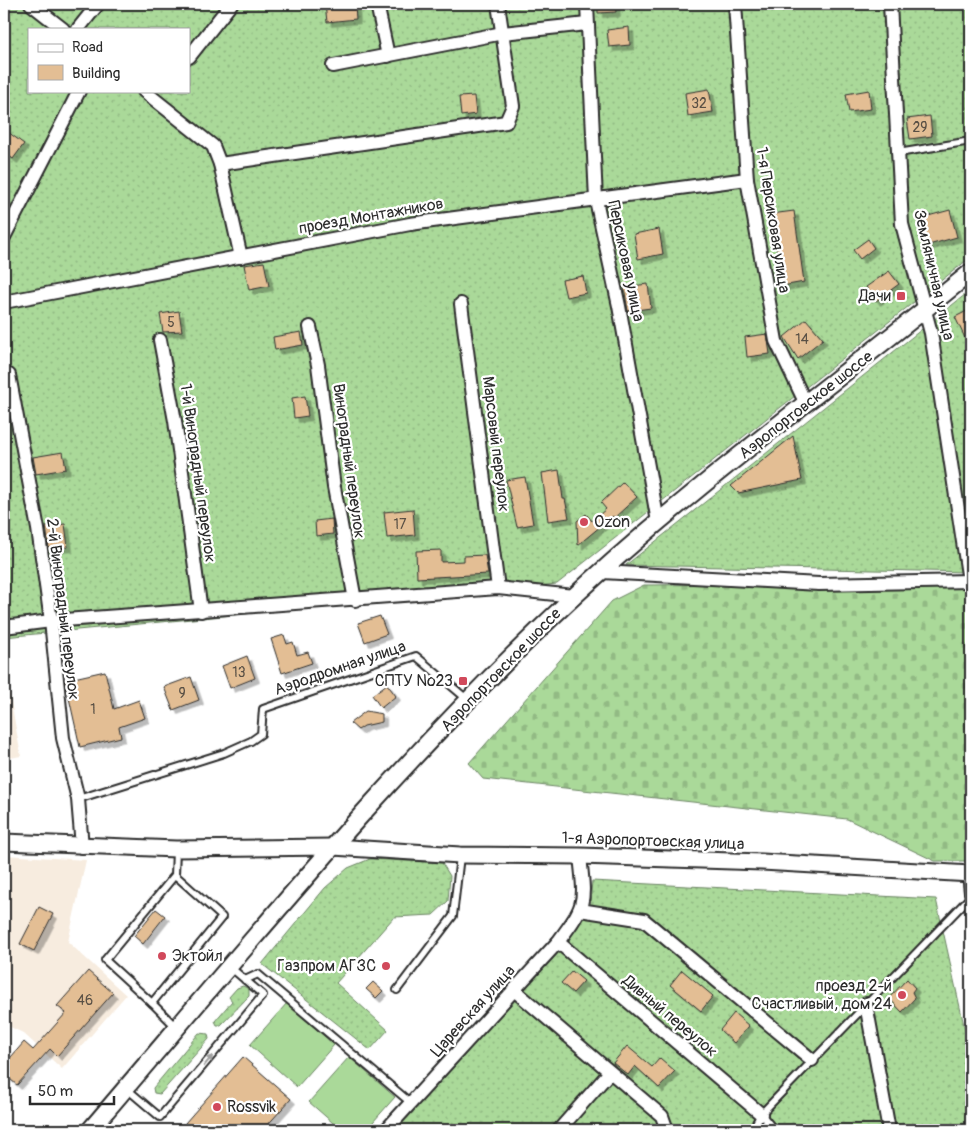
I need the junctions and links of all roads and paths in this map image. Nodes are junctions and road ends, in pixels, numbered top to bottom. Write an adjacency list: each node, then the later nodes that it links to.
1 (31, 4): 10 (street)
2 (98, 4): 11 (street)
3 (231, 4): 13 (street)
4 (377, 4): 14 (street)
5 (498, 4): 12 (street)
6 (587, 4): 9 (street, Персиковая улица)
7 (735, 4): 21 (street, 1-я Персиковая улица)
8 (890, 4): 19 (street, Земляничная улица)
9 (587, 24): 12 (street); 22 (street, Персиковая улица)
10 (62, 28)
11 (79, 28)
12 (503, 33): 14 (street); 20 (street)
13 (190, 56)
14 (388, 56): 15 (street)
15 (333, 66)
16 (78, 92): 23 (street)
17 (158, 95): 20 (street)
18 (971, 141): 19 (lane)
19 (898, 153): 28 (street, Земляничная улица)
20 (220, 164): 24 (street)
21 (747, 179): 22 (street, проезд Монтажников); 32 (street, 1-я Персиковая улица)
22 (596, 200): 24 (street, проезд Монтажников); 33 (street, Персиковая улица)
23 (4, 237)
24 (240, 257): 26 (street, проезд Монтажников)
25 (971, 272): 28 (main road, Аэропортовское шоссе)
26 (4, 302)
27 (461, 304): 36 (street, Марсовый переулок)
28 (924, 311): 32 (main road, Аэропортовское шоссе); 35 (street, Земляничная улица)
29 (310, 327): 38 (street, Виноградный переулок)
30 (160, 340): 39 (street, 1-й Виноградный переулок)
31 (9, 375): 40 (street, 2-й Виноградный переулок)
32 (806, 404): 33 (main road, Аэропортовское шоссе)
33 (658, 522): 34 (main road, Аэропортовское шоссе)
34 (602, 572): 35 (street); 37 (main road, Аэропортовское шоссе)
35 (970, 581)
36 (498, 588): 37 (street); 38 (street)
37 (574, 596): 42 (main road, Аэропортовское шоссе)
38 (355, 600): 39 (street)
39 (201, 610): 40 (street)
40 (51, 621): 41 (street); 43 (street, 2-й Виноградный переулок)
41 (4, 627)
42 (469, 701): 43 (lane, Аэродромная улица); 46 (main road, Аэропортовское шоссе)
43 (78, 799): 45 (street, 2-й Виноградный переулок)
44 (4, 842): 45 (street, 1-я Аэропортовская улица)
45 (82, 847): 47 (street, 1-я Аэропортовская улица)
46 (333, 847): 47 (street, 1-я Аэропортовская улица); 48 (street, 1-я Аэропортовская улица); 55 (main road, Аэропортовское шоссе)
47 (176, 849): 51 (lane)
48 (460, 854): 49 (street, 1-я Аэропортовская улица); 57 (lane)
49 (580, 856): 50 (street, 1-я Аэропортовская улица); 53 (street, Царевская улица)
50 (970, 874): 52 (street)
51 (175, 875): 59 (lane); 59 (lane)
52 (971, 895): 60 (lane)
53 (580, 910): 54 (street, Царевская улица); 62 (street)
54 (558, 942): 58 (street, Царевская улица); 66 (street, Дивный переулок)
55 (230, 967): 56 (lane); 61 (main road, Аэропортовское шоссе)
56 (245, 980): 64 (lane, one-way to 56); 65 (lane)
57 (396, 990)
58 (514, 990): 63 (street); 65 (street, Царевская улица)
59 (152, 1004): 61 (lane)
60 (866, 1004): 62 (lane); 73 (street)
61 (177, 1029): 64 (main road, Аэропортовское шоссе)
62 (812, 1060): 66 (lane)
63 (610, 1072): 69 (street); 70 (street)
64 (126, 1088): 67 (main road, Аэропортовское шоссе)
65 (412, 1102): 68 (street, Царевская улица)
66 (761, 1114): 71 (lane); 72 (lane)
67 (90, 1130)
68 (386, 1130)
69 (559, 1130)
70 (667, 1130)
71 (752, 1130)
72 (774, 1130)
73 (889, 1130)

